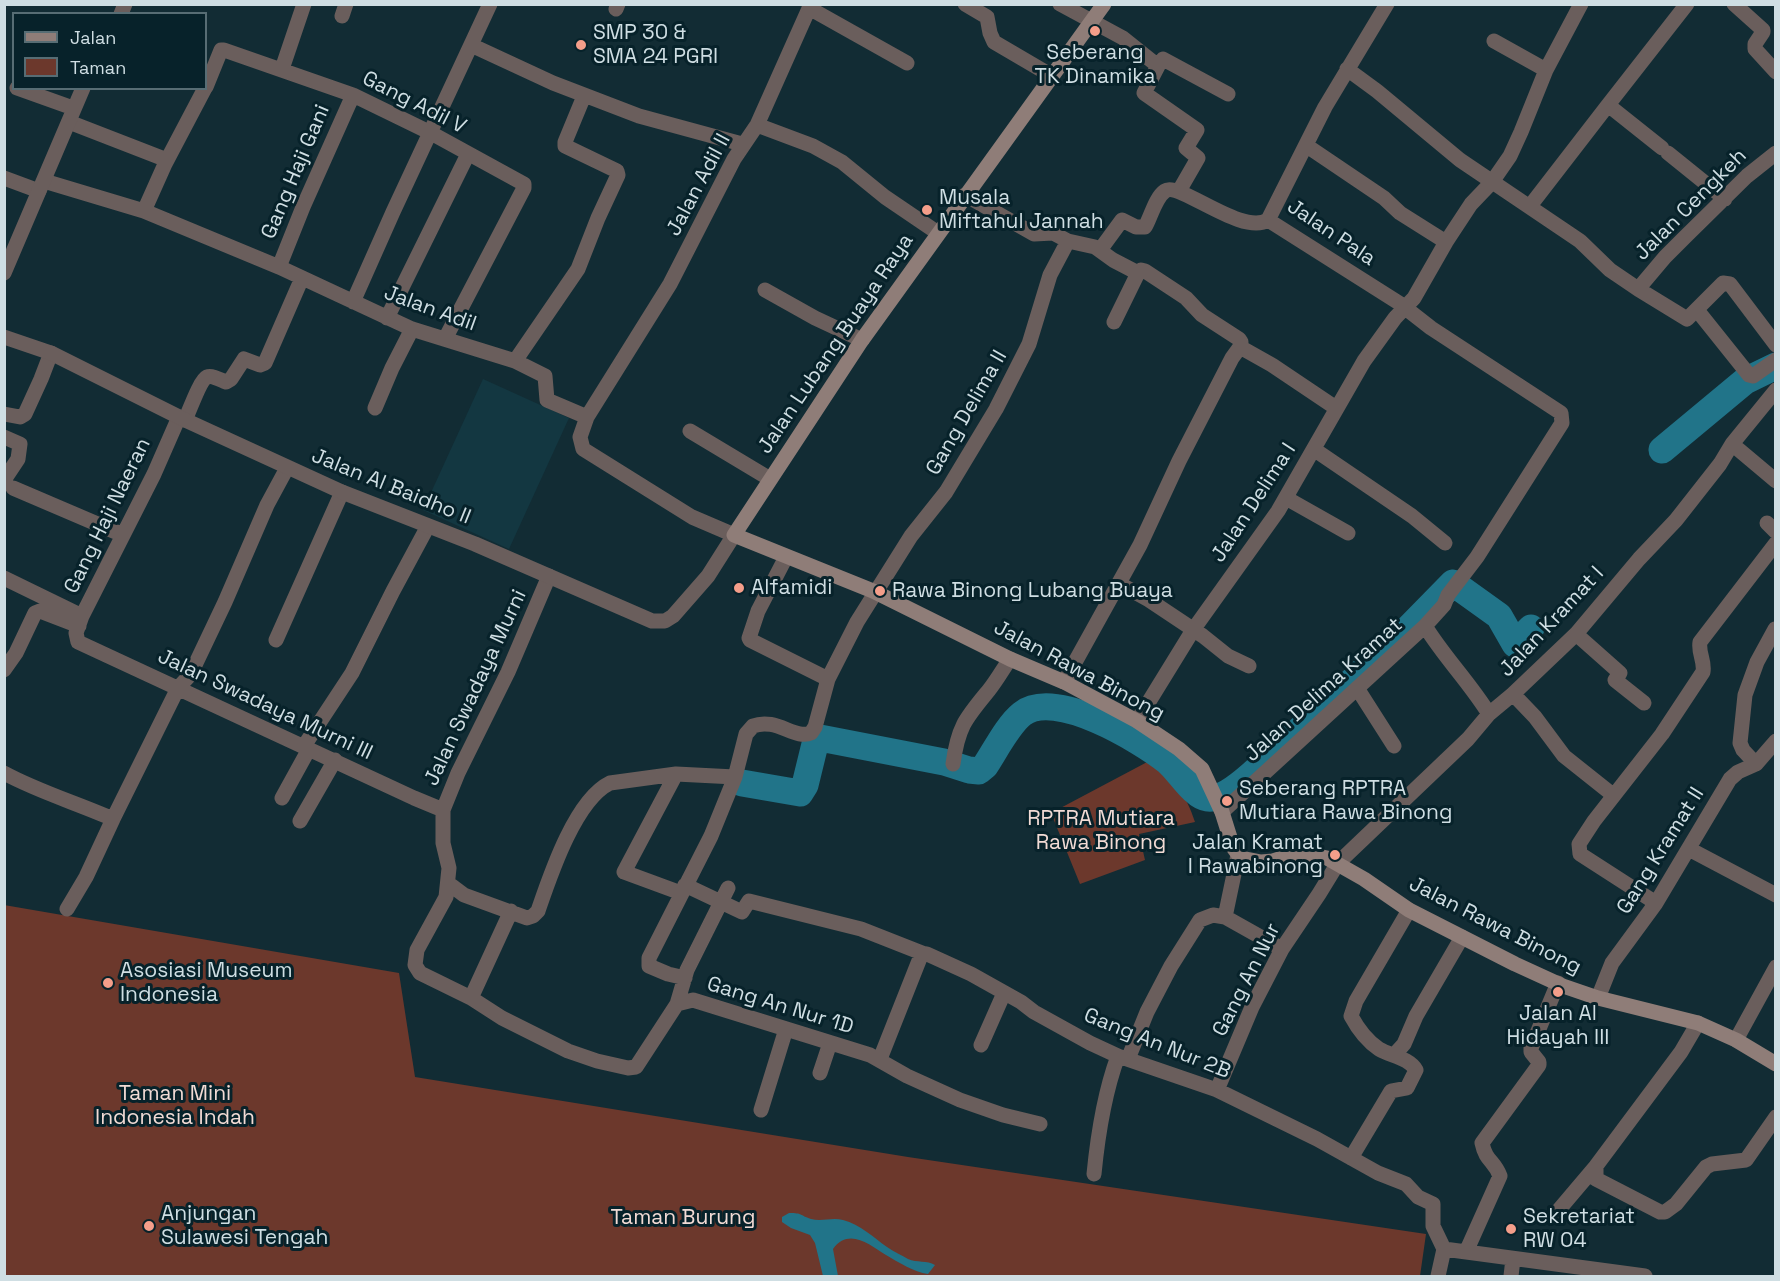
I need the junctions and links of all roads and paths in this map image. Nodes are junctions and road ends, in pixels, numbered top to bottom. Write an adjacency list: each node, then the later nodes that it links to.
1 (304, 4): 16 (street)
2 (490, 4): 13 (street)
3 (965, 4): 20 (street)
4 (1060, 4): 11 (street)
5 (1104, 4): 11 (main road, Jalan Lubang Buaya Raya)
6 (1387, 4): 17 (street, Jalan Pala)
7 (1581, 4): 18 (street, Jalan Delima I)
8 (1687, 4): 28 (street)
9 (1734, 4): 19 (street)
10 (810, 6): 14 (street); 30 (street)
11 (1092, 22): 15 (street); 20 (main road, Jalan Lubang Buaya Raya)
12 (1494, 41): 18 (street)
13 (471, 45): 27 (street); 31 (street)
14 (907, 63)
15 (1158, 66): 25 (street); 40 (street)
16 (282, 69): 21 (street, Gang Adil V); 26 (street, Gang Adil V)
17 (1347, 69): 33 (street, Jalan Pala); 38 (street)
18 (1546, 70): 38 (street, Jalan Delima I)
19 (1776, 72)
20 (1052, 76): 41 (main road, Jalan Lubang Buaya Raya)
21 (207, 84)
22 (20, 90): 29 (street)
23 (82, 90): 29 (street)
24 (204, 90): 36 (street, Gang Adil V)
25 (1228, 94)
26 (353, 95): 31 (street, Gang Adil V); 50 (street, Gang Haji Gani)
27 (584, 96): 32 (street); 69 (street)
28 (1608, 105): 42 (street); 43 (street)
29 (71, 115): 36 (street); 39 (street)
30 (757, 125): 32 (street, Jalan Adil II); 46 (street, Jalan Adil II)
31 (432, 133): 35 (street, Gang Adil V); 56 (street)
32 (742, 144): 74 (street, Jalan Adil II)
33 (1307, 146): 45 (street, Jalan Pala); 48 (street)
34 (1776, 153): 42 (street, Jalan Cengkeh)
35 (468, 154): 59 (street); 63 (street, Gang Adil V)
36 (167, 160): 44 (street, Gang Adil V)
37 (4, 178): 39 (street, Jalan Adil)
38 (1492, 182): 43 (street); 48 (street, Jalan Delima I)
39 (42, 186): 44 (street, Jalan Adil); 51 (street)
40 (1179, 191): 45 (street); 49 (street)
41 (965, 195): 46 (main road, Jalan Lubang Buaya Raya); 47 (street)
42 (1725, 199): 54 (street, Jalan Cengkeh)
43 (1530, 206): 54 (street)
44 (144, 211): 50 (street, Jalan Adil)
45 (1269, 220): 57 (street, Jalan Pala)
46 (938, 232): 64 (main road, Jalan Lubang Buaya Raya)
47 (1068, 241): 49 (street); 97 (street, Gang Delima II)
48 (1446, 242): 57 (street, Jalan Delima I)
49 (1100, 250): 52 (street)
50 (279, 267): 53 (street, Jalan Adil)
51 (4, 273)
52 (1138, 273): 60 (street); 66 (street)
53 (302, 278): 56 (street, Jalan Adil); 75 (street, Gang Haji Naeran)
54 (1638, 289): 58 (street)
55 (765, 290): 64 (street)
56 (353, 302): 59 (street, Jalan Adil)
57 (1405, 308): 72 (street, Jalan Delima I); 76 (street, Jalan Pala)
58 (1697, 310): 65 (street); 68 (street)
59 (387, 318): 61 (street, Jalan Adil)
60 (1114, 322)
61 (412, 328): 63 (street, Jalan Adil); 71 (street)
62 (4, 337): 67 (street, Jalan Al Baidho II)
63 (445, 339): 69 (street, Jalan Adil)
64 (862, 340): 82 (main road, Jalan Lubang Buaya Raya)
65 (1776, 345)
66 (1240, 347): 72 (street); 96 (street)
67 (51, 353): 73 (street); 75 (street, Jalan Al Baidho II)
68 (1776, 360)
69 (515, 361): 74 (street, Jalan Adil)
70 (1773, 398): 79 (street, Jalan Kramat I)
71 (375, 408)
72 (1336, 408): 80 (street, Jalan Delima I)
73 (4, 414)
74 (587, 417): 90 (street)
75 (182, 419): 81 (street, Jalan Al Baidho II); 89 (street, Gang Haji Naeran)
76 (1562, 423): 99 (street, Jalan Delima Kramat)
77 (690, 431): 82 (street)
78 (4, 437): 84 (street)
79 (1732, 444): 83 (street); 102 (street, Jalan Kramat I)
80 (1315, 450): 86 (street, Jalan Delima I); 91 (street)
81 (287, 468): 85 (street, Jalan Al Baidho II); 109 (street)
82 (770, 479): 90 (main road, Jalan Lubang Buaya Raya)
83 (1776, 481)
84 (9, 484): 89 (street)
85 (342, 492): 87 (street, Jalan Al Baidho II); 103 (street)
86 (1286, 498): 88 (street); 101 (street, Jalan Delima I)
87 (428, 526): 94 (street, Jalan Al Baidho II); 117 (street)
88 (1348, 533)
89 (123, 535): 98 (street, Gang Haji Naeran)
90 (734, 535): 93 (main road, Jalan Rawa Binong); 94 (street, Jalan Al Baidho II)
91 (1445, 543)
92 (1776, 543): 124 (street)
93 (786, 557): 97 (main road, Jalan Rawa Binong); 107 (street)
94 (549, 576): 127 (street, Jalan Swadaya Murni)
95 (4, 578): 98 (street)
96 (1119, 584): 101 (street); 108 (street)
97 (876, 592): 104 (main road, Jalan Rawa Binong); 107 (street, Gang Delima II)
98 (79, 625): 106 (street); 109 (street, Jalan Swadaya Murni III)
99 (1425, 626): 110 (street, Jalan Delima Kramat); 113 (street)
100 (1776, 629): 120 (street)
101 (1193, 630): 105 (street); 114 (street, Jalan Delima I)
102 (1576, 634): 111 (street, Jalan Kramat I); 112 (street)
103 (276, 640)
104 (1010, 658): 108 (main road, Jalan Rawa Binong); 119 (street)
105 (1249, 666)
106 (4, 670)
107 (828, 679): 123 (street, Gang Delima II)
108 (1064, 682): 114 (main road, Jalan Rawa Binong)
109 (178, 688): 117 (street, Jalan Swadaya Murni III); 128 (street)
110 (1357, 688): 116 (street); 126 (street, Jalan Delima Kramat)
111 (1513, 694): 113 (street, Jalan Kramat I); 124 (street)
112 (1644, 703)
113 (1489, 714): 132 (street, Jalan Kramat I)
114 (1137, 721): 126 (main road, Jalan Rawa Binong)
115 (1776, 741): 120 (street, Gang Kramat II)
116 (1394, 746)
117 (307, 748): 118 (street, Jalan Swadaya Murni III); 125 (street)
118 (335, 760): 127 (street, Jalan Swadaya Murni III); 129 (street)
119 (953, 764)
120 (1756, 764): 130 (street, Gang Kramat II)
121 (4, 773): 128 (street)
122 (676, 774): 123 (street); 135 (street); 141 (street)
123 (733, 782): 135 (street)
124 (1613, 795): 138 (street)
125 (282, 798)
126 (1218, 802): 131 (main road, Jalan Rawa Binong)
127 (443, 810): 133 (street, Jalan Swadaya Murni)
128 (113, 819): 139 (street)
129 (300, 821)
130 (1689, 849): 136 (street); 138 (street, Gang Kramat II)
131 (1238, 855): 132 (main road, Jalan Rawa Binong); 142 (street)
132 (1338, 862): 140 (main road, Jalan Rawa Binong); 144 (street, Gang An Nur)
133 (448, 883): 141 (street); 150 (street, Jalan Swadaya Murni)
134 (728, 888): 137 (street)
135 (683, 889): 137 (street); 147 (street)
136 (1776, 895)
137 (720, 903): 145 (street, Gang An Nur 2B); 147 (street)
138 (1656, 903): 151 (street, Gang Kramat II)
139 (67, 909)
140 (1409, 910): 143 (main road, Jalan Rawa Binong); 158 (street)
141 (512, 911): 150 (street)
142 (1225, 917): 144 (street); 159 (street)
143 (1462, 937): 148 (main road, Jalan Rawa Binong); 158 (street)
144 (1282, 949): 164 (street, Gang An Nur)
145 (922, 953): 149 (street, Gang An Nur 2B); 160 (street)
146 (1776, 967): 155 (street)
147 (685, 978): 152 (street)
148 (1558, 983): 151 (main road, Jalan Rawa Binong); 173 (street)
149 (1004, 993): 157 (street); 159 (street, Gang An Nur 2B)
150 (471, 998): 162 (street, Jalan Swadaya Murni)
151 (1598, 998): 153 (main road, Jalan Rawa Binong)
152 (677, 1004): 154 (street, Gang An Nur 1D); 162 (street, Gang An Nur 1D)
153 (1698, 1023): 155 (main road, Jalan Rawa Binong); 169 (street)
154 (786, 1029): 156 (street, Gang An Nur 1D); 165 (street)
155 (1736, 1040): 161 (main road, Jalan Rawa Binong)
156 (830, 1044): 160 (street, Gang An Nur 1D); 163 (street)
157 (981, 1045)
158 (1394, 1055): 168 (street)
159 (1123, 1057): 164 (street, Gang An Nur 2B); 170 (street)
160 (880, 1059): 167 (street, Gang An Nur 1D)
161 (1776, 1064)
162 (628, 1068)
163 (820, 1073)
164 (1217, 1090): 168 (street, Gang An Nur 2B)
165 (761, 1110)
166 (1776, 1117): 169 (street)
167 (1040, 1124)
168 (1352, 1158): 172 (street, Gang An Nur 2B)
169 (1596, 1166): 171 (street)
170 (1094, 1174)
171 (1557, 1212)
172 (1443, 1251): 173 (street); 176 (street)
173 (1466, 1252): 174 (street)
174 (1514, 1259): 175 (street); 177 (street)
175 (1571, 1272): 178 (street)
176 (1438, 1276)
177 (1511, 1276)
178 (1644, 1276)

